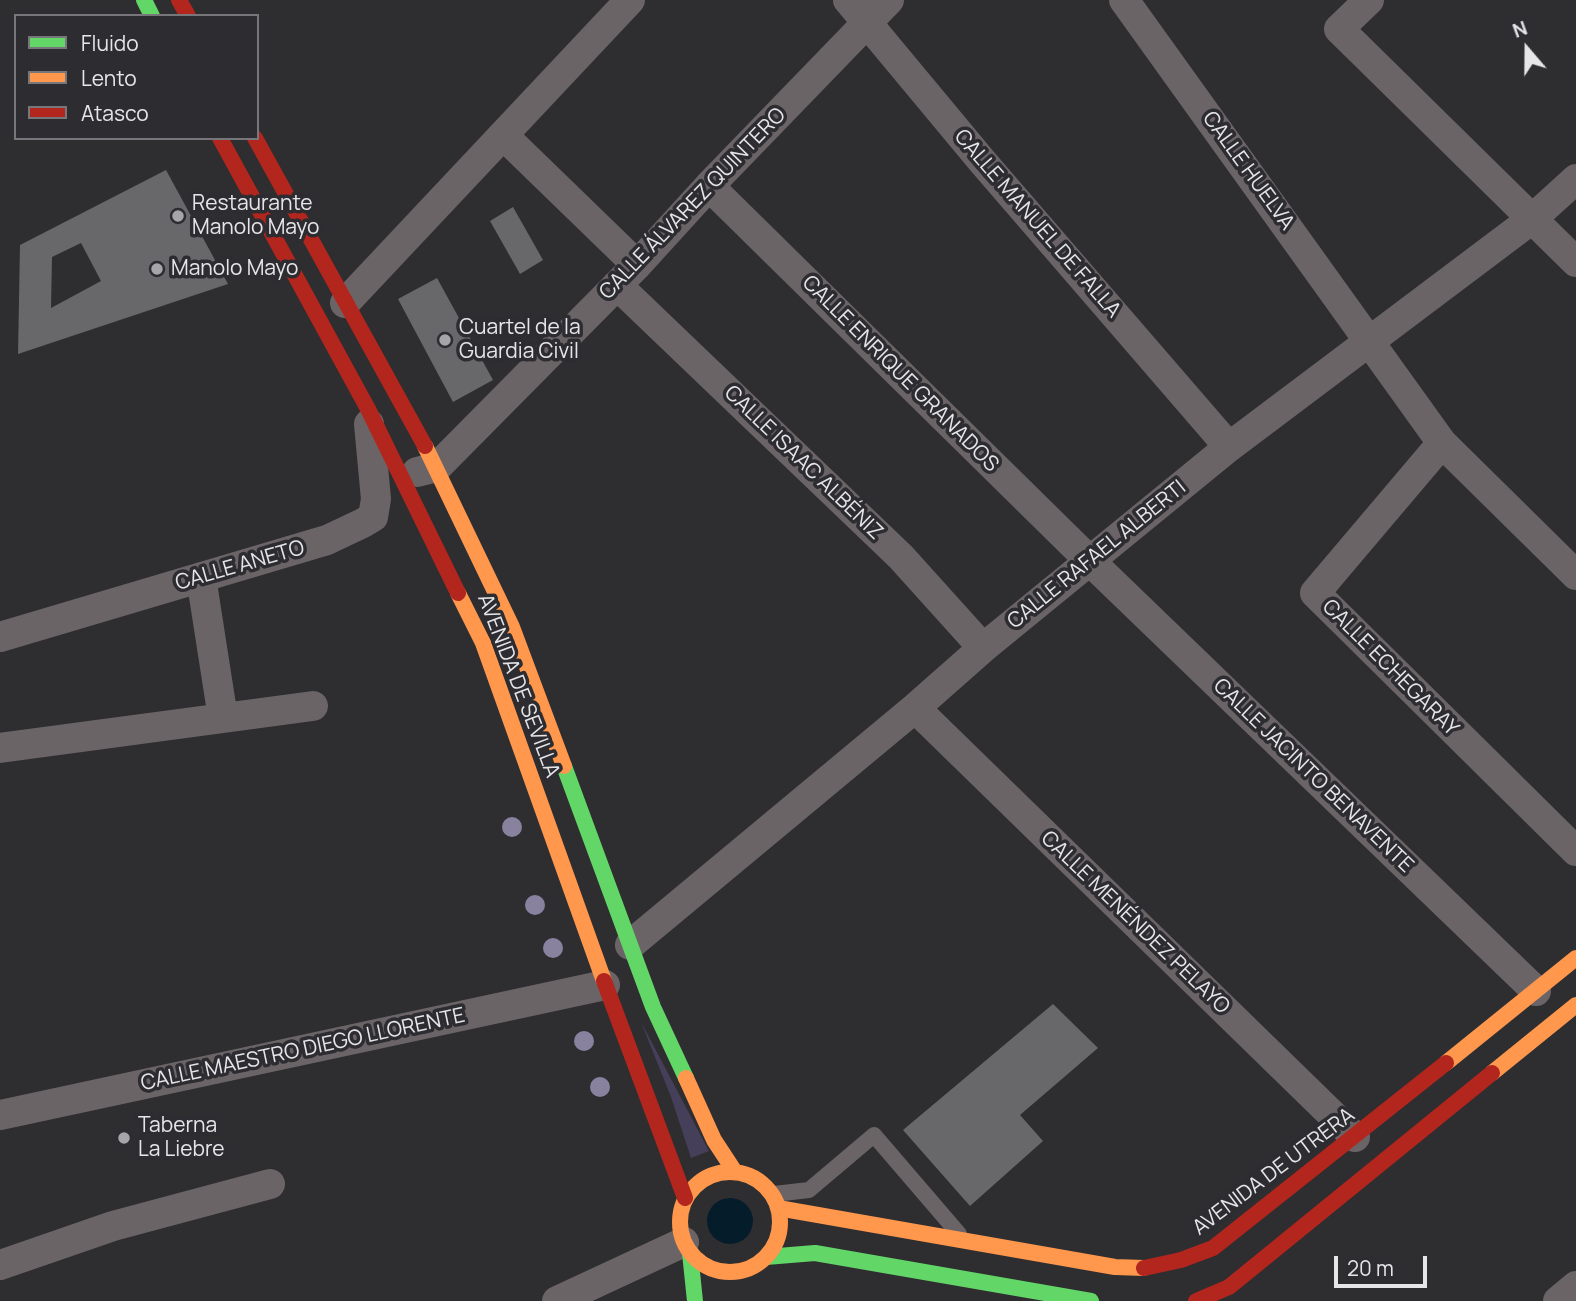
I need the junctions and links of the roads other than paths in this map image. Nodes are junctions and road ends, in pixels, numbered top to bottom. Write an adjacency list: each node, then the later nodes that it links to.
1 (630, 0): 7 (street)
2 (848, 0): 6 (street, CALLE MANUEL DE FALLA)
3 (889, 0): 6 (street, CALLE ÁLVAREZ QUINTERO)
4 (1124, 0): 16 (street, CALLE HUELVA)
5 (1370, 0): 12 (street)
6 (866, 23): 11 (street, CALLE ÁLVAREZ QUINTERO); 19 (street, CALLE MANUEL DE FALLA)
7 (503, 136): 14 (street, CALLE ISAAC ALBÉNIZ); 15 (street)
8 (220, 140): 17 (main road, AVENIDA DE SEVILLA)
9 (256, 140): 15 (main road, AVENIDA DE SEVILLA)
10 (1576, 179): 12 (street, CALLE RAFAEL ALBERTI)
11 (709, 186): 14 (street, CALLE ÁLVAREZ QUINTERO); 21 (street, CALLE ENRIQUE GRANADOS)
12 (1532, 219): 13 (street); 16 (street, CALLE RAFAEL ALBERTI)
13 (1576, 262)
14 (627, 275): 20 (street, CALLE ÁLVAREZ QUINTERO); 25 (street, CALLE ISAAC ALBÉNIZ)
15 (345, 303): 20 (main road, AVENIDA DE SEVILLA)
16 (1371, 342): 18 (street, CALLE HUELVA); 19 (street, CALLE RAFAEL ALBERTI)
17 (368, 409): 20 (street); 23 (street, CALLE ANETO); 33 (main road, AVENIDA DE SEVILLA)
18 (1442, 443): 22 (street, CALLE HUELVA); 30 (street, CALLE ECHEGARAY)
19 (1229, 447): 21 (street, CALLE RAFAEL ALBERTI)
20 (437, 467): 31 (main road, AVENIDA DE SEVILLA)
21 (1090, 561): 25 (street, CALLE RAFAEL ALBERTI); 34 (street, CALLE JACINTO BENAVENTE)
22 (1576, 575)
23 (201, 577): 24 (street, CALLE ANETO); 28 (street)
24 (0, 637)
25 (983, 648): 27 (street, CALLE RAFAEL ALBERTI)
26 (313, 706): 28 (street)
27 (915, 708): 31 (street, CALLE RAFAEL ALBERTI); 37 (street, CALLE MENÉNDEZ PELAYO)
28 (223, 718): 29 (street)
29 (0, 748)
30 (1576, 851)
31 (630, 945): 38 (main road, AVENIDA DE SEVILLA)
32 (1576, 958): 34 (main road, AVENIDA DE UTRERA)
33 (606, 985): 36 (street, CALLE MAESTRO DIEGO LLORENTE); 40 (main road, AVENIDA DE SEVILLA)
34 (1536, 991): 37 (main road, AVENIDA DE UTRERA)
35 (1576, 1005): 52 (main road)
36 (0, 1115)
37 (1355, 1137): 42 (main road, AVENIDA DE UTRERA)
38 (735, 1172): 40 (main road); 41 (main road)
39 (270, 1184): 45 (street)
40 (685, 1198): 43 (main road)
41 (775, 1201): 42 (main road, AVENIDA DE UTRERA); 42 (lane); 44 (main road)
42 (965, 1241)
43 (687, 1247): 46 (main road); 49 (street); 50 (main road)
44 (766, 1257): 46 (main road); 51 (main road)
45 (0, 1265)
46 (738, 1272): 48 (main road)
47 (1576, 1286): 53 (street)
48 (736, 1291)
49 (557, 1301)
50 (695, 1301)
51 (1091, 1301)
52 (1196, 1301)
53 (1558, 1301)

